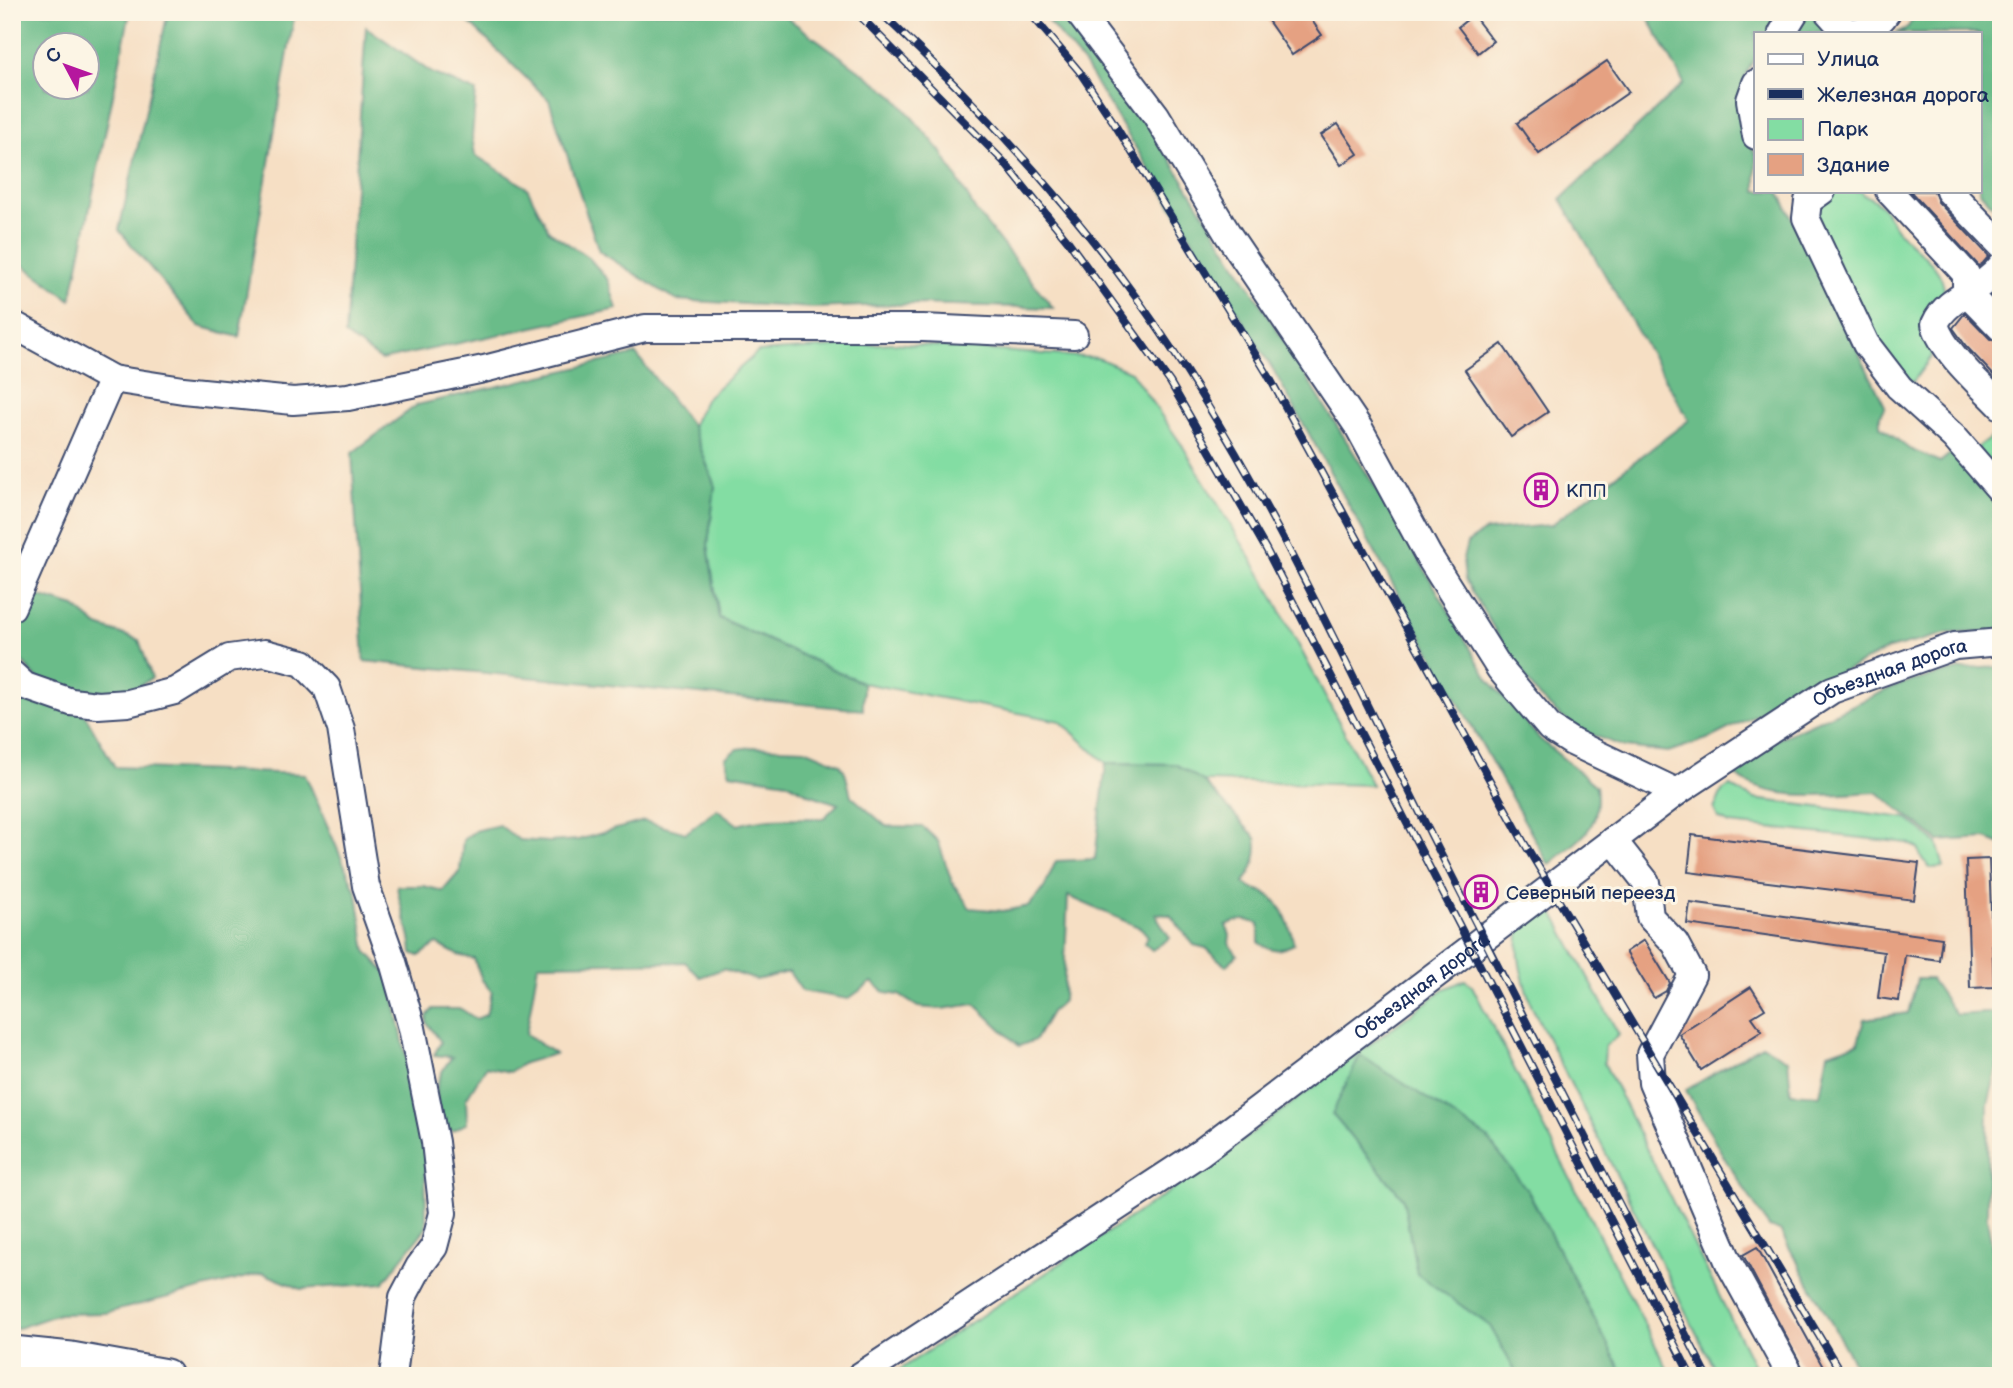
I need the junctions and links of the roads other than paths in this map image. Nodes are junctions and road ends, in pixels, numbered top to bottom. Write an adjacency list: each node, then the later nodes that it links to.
1 (1078, 12): 23 (street)
2 (1795, 12): 5 (street)
3 (1828, 12): 4 (street)
4 (1887, 12)
5 (1783, 32)
6 (1754, 88): 7 (street)
7 (1754, 126)
8 (1890, 192): 13 (street)
9 (1951, 192): 11 (street)
10 (1806, 194): 19 (street)
11 (2001, 246)
12 (2001, 266): 13 (street)
13 (1966, 292): 15 (street); 18 (street)
14 (12, 324): 17 (street)
15 (2001, 327)
16 (1074, 335): 17 (street)
17 (112, 379): 20 (street)
18 (2001, 406)
19 (2001, 491)
20 (12, 607)
21 (2001, 642): 23 (street, Объездная дорога)
22 (12, 674): 27 (street)
23 (1677, 792): 24 (street, Объездная дорога)
24 (1613, 840): 28 (street, Объездная дорога); 29 (street)
25 (12, 1353): 26 (main road)
26 (166, 1376)
27 (393, 1376)
28 (860, 1376)
29 (1791, 1376)

